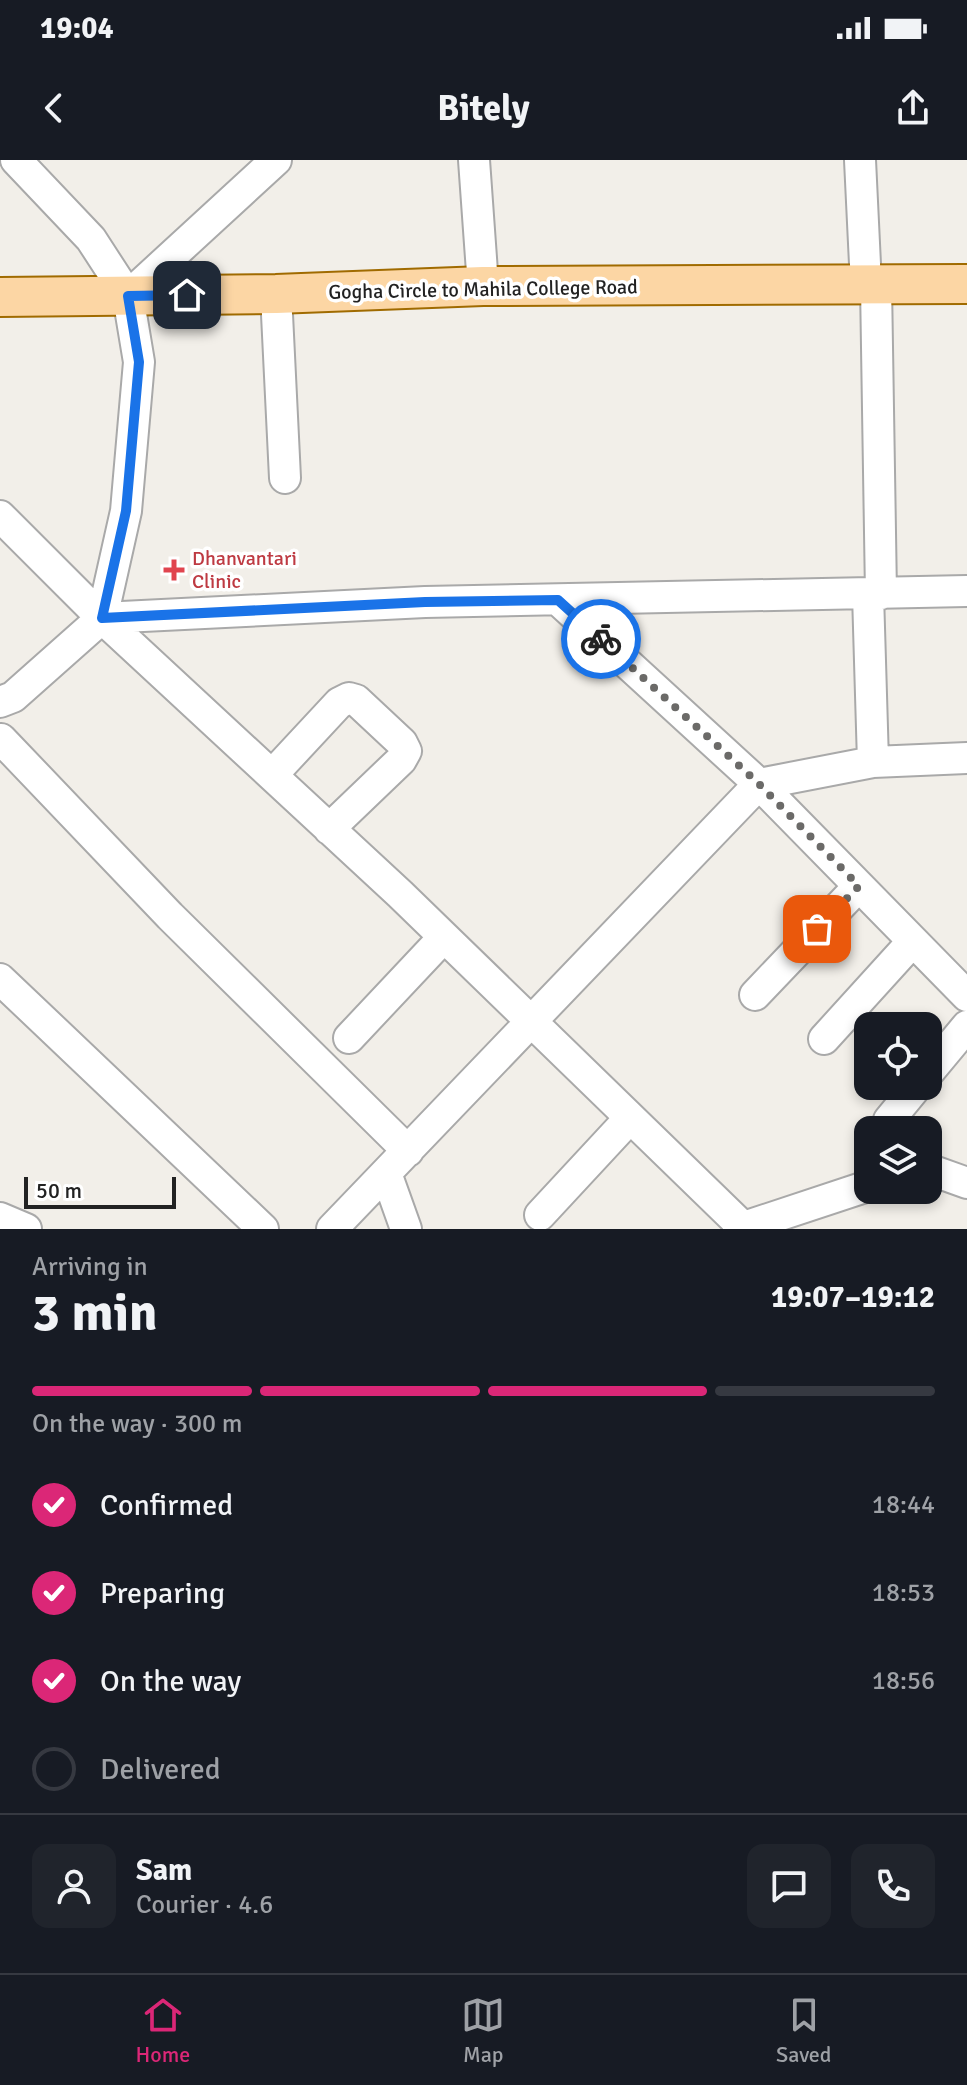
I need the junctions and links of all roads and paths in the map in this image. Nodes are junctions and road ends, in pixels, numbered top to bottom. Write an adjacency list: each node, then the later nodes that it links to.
1 (16, 160): 9 (street)
2 (276, 160): 9 (street)
3 (474, 160): 7 (street)
4 (860, 160): 6 (street)
5 (967, 284): 6 (main road, Gogha Circle to Mahila College Road)
6 (871, 285): 7 (main road, Gogha Circle to Mahila College Road); 14 (street)
7 (483, 286): 8 (main road, Gogha Circle to Mahila College Road)
8 (276, 294): 9 (main road, Gogha Circle to Mahila College Road); 11 (street)
9 (128, 296): 10 (main road, Gogha Circle to Mahila College Road); 16 (street)
10 (0, 297)
11 (285, 478)
12 (0, 516): 16 (street)
13 (967, 591): 14 (street)
14 (875, 594): 15 (street); 20 (street)
15 (558, 600): 16 (street); 22 (street)
16 (102, 618): 17 (street); 21 (street)
17 (6, 700): 18 (street)
18 (0, 741): 38 (street)
19 (967, 758): 20 (street)
20 (873, 762): 22 (street)
21 (272, 775): 23 (street); 23 (street)
22 (759, 784): 24 (street); 30 (street)
23 (329, 829): 25 (street)
24 (859, 886): 26 (street); 28 (street)
25 (444, 937): 30 (street); 32 (street)
26 (913, 941): 29 (street); 33 (street)
27 (0, 979): 48 (street)
28 (755, 995)
29 (967, 996)
30 (532, 1023): 37 (street); 38 (street)
31 (967, 1026): 34 (street)
32 (349, 1038)
33 (824, 1039)
34 (942, 1056)
35 (905, 1100): 36 (street)
36 (892, 1116)
37 (630, 1118): 43 (street); 46 (street)
38 (408, 1151): 39 (street)
39 (386, 1173): 45 (street); 49 (street)
40 (942, 1174): 41 (street)
41 (967, 1183)
42 (854, 1191): 46 (street)
43 (540, 1215)
44 (0, 1218): 47 (street)
45 (336, 1227)
46 (742, 1228)
47 (26, 1229)
48 (263, 1229)
49 (406, 1229)

